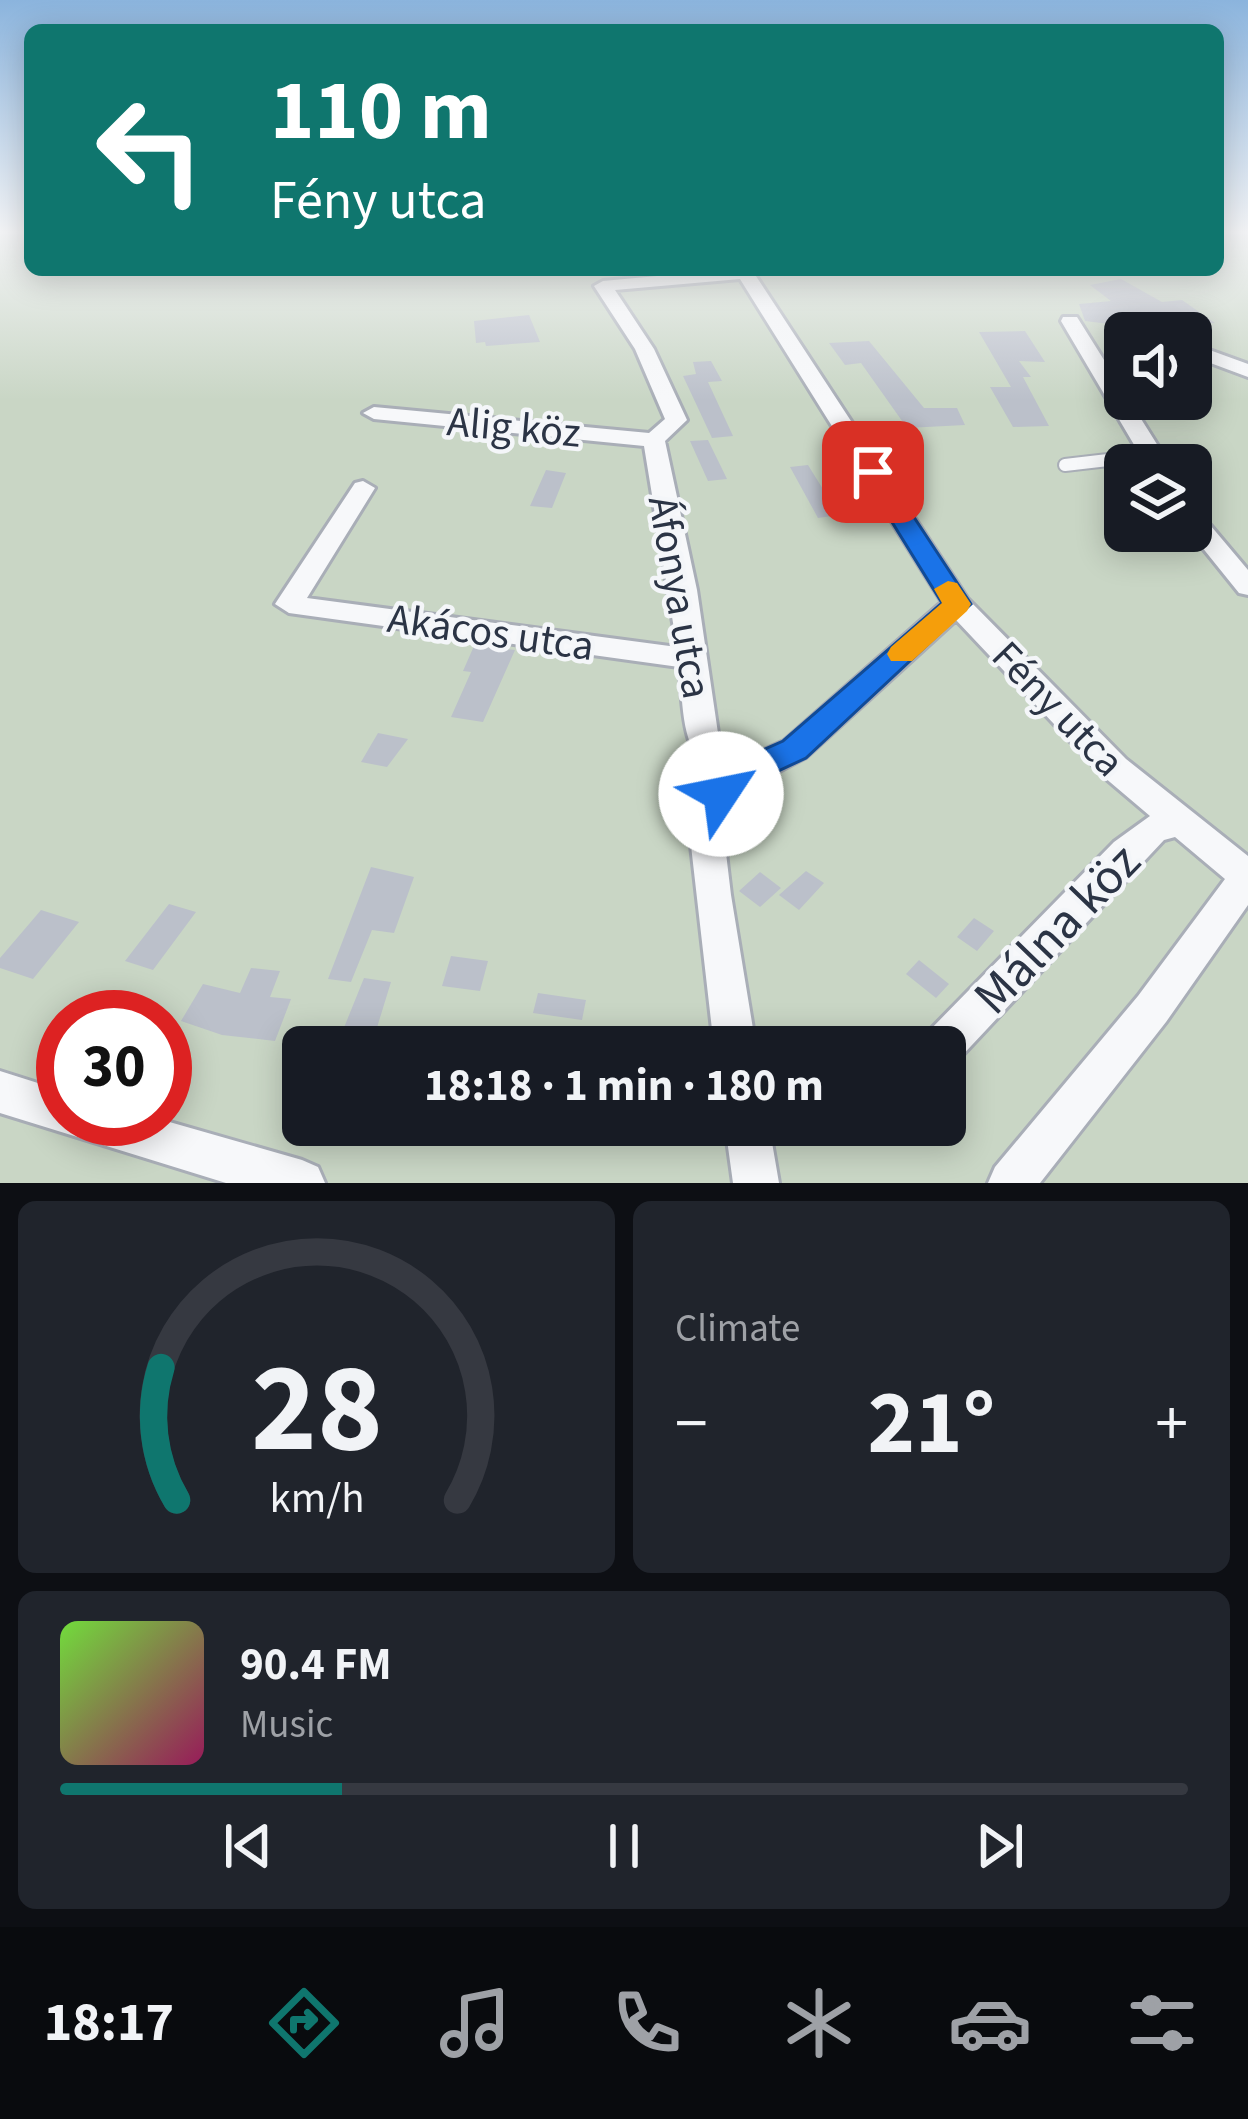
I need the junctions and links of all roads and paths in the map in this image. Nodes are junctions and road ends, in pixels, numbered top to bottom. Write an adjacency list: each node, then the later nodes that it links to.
1 (607, 289): 7 (street, Áfonya utca)
2 (755, 289): 14 (street, Fény utca)
3 (1070, 321): 8 (street)
4 (1212, 357): 5 (street)
5 (1248, 371)
6 (374, 413): 7 (street, Alig köz)
7 (654, 440): 15 (street, Áfonya utca)
8 (1144, 444)
9 (1104, 463): 10 (lane)
10 (1065, 465)
11 (363, 488): 15 (street, Akácos utca)
12 (1212, 543): 13 (street)
13 (1248, 587)
14 (957, 604): 16 (street); 17 (street, Fény utca)
15 (693, 659): 16 (street, Áfonya utca)
16 (744, 773): 19 (street)
17 (1178, 823): 18 (street, Fény utca); 20 (street, Málna köz)
18 (1248, 876): 27 (street)
19 (732, 1026)
20 (963, 1026)
21 (0, 1092): 22 (street)
22 (36, 1104)
23 (176, 1146): 25 (street)
24 (750, 1146): 26 (street)
25 (302, 1183)
26 (756, 1183)
27 (1011, 1183)

